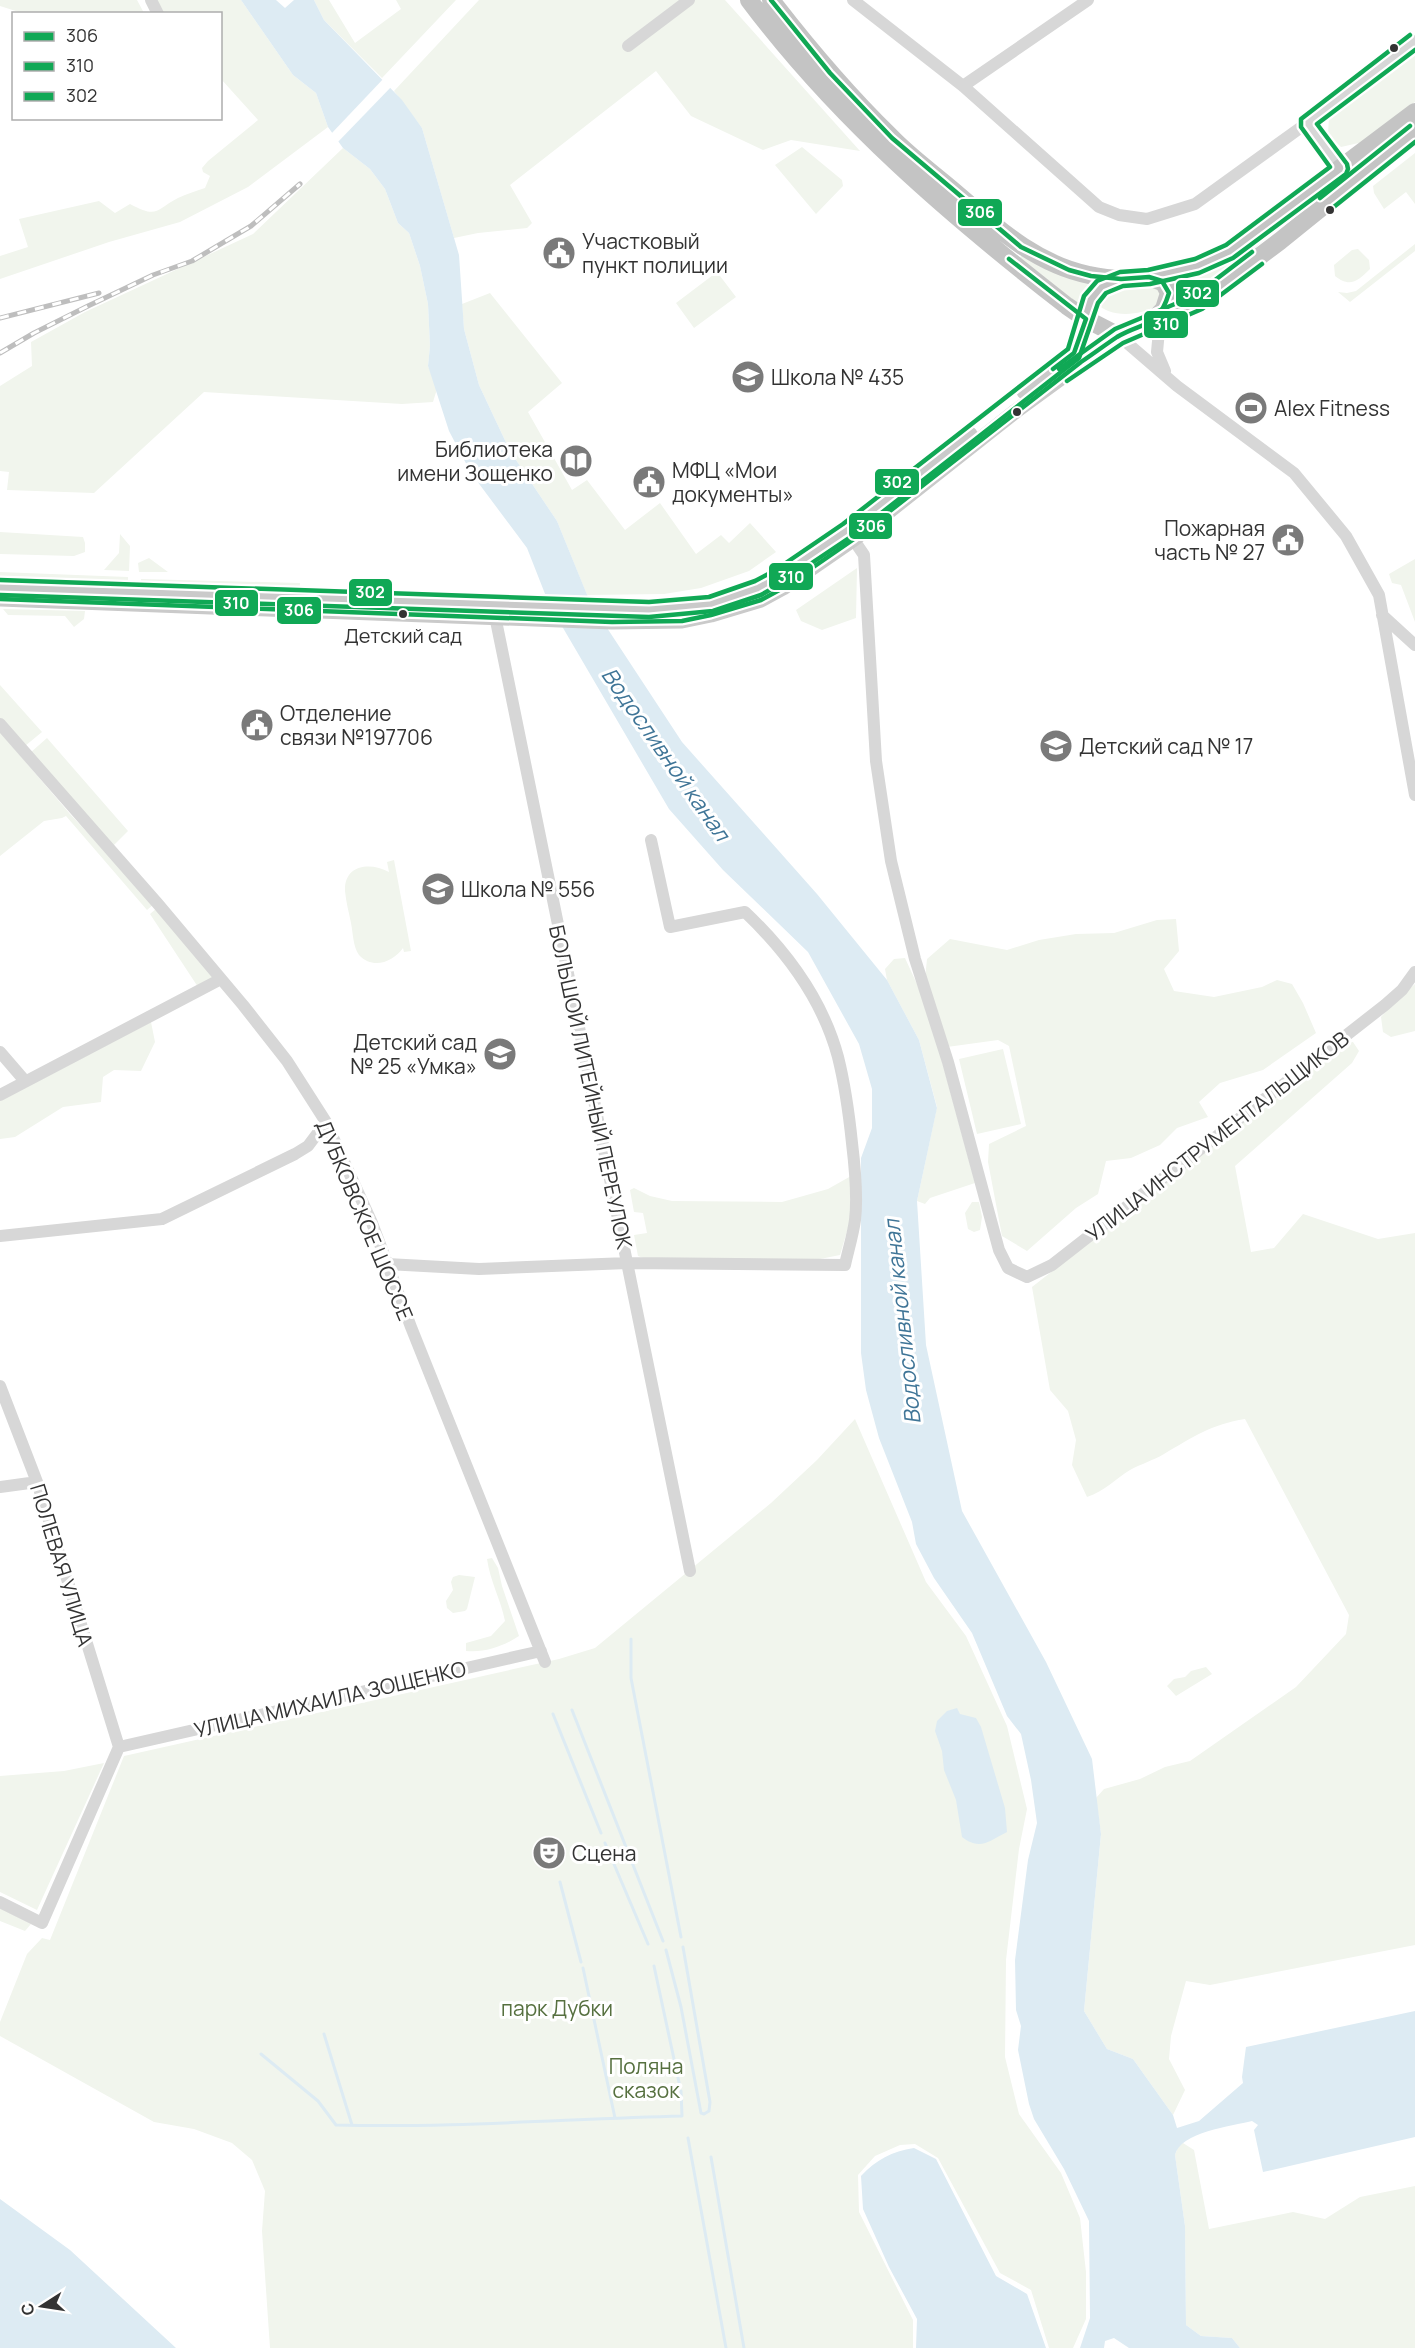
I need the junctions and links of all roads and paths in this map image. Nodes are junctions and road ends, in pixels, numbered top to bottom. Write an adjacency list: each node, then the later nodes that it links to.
1 (689, 0): 6 (street)
2 (853, 0): 7 (street)
3 (1088, 0): 7 (street)
4 (758, 2): 13 (highway); 14 (highway)
5 (1415, 41): 9 (street)
6 (628, 46)
7 (963, 86): 9 (street)
8 (1415, 112): 11 (highway)
9 (1307, 123): 11 (street)
10 (1415, 132): 15 (highway)
11 (1341, 168): 12 (highway)
12 (1149, 277): 13 (highway); 15 (highway)
13 (1121, 279): 14 (highway)
14 (1086, 319): 16 (highway); 18 (main road)
15 (1154, 322): 16 (highway); 17 (street)
16 (1119, 336): 17 (street); 18 (main road)
17 (1173, 382): 22 (street)
18 (851, 534): 21 (main road); 27 (street, УЛИЦА ИНСТРУМЕНТАЛЬЩИКОВ)
19 (0, 587): 21 (main road)
20 (0, 598): 21 (main road)
21 (494, 610): 34 (street, БОЛЬШОЙ ЛИТЕЙНЫЙ ПЕРЕУЛОК)
22 (1382, 615): 23 (street); 25 (street)
23 (1415, 645)
24 (0, 724): 28 (street, ДУБКОВСКОЕ ШОССЕ)
25 (1415, 795)
26 (651, 840): 34 (street)
27 (1415, 972)
28 (221, 979): 30 (street); 32 (street, ДУБКОВСКОЕ ШОССЕ)
29 (0, 1052): 30 (street)
30 (25, 1081): 31 (street)
31 (0, 1095)
32 (326, 1122): 33 (street); 35 (street, ДУБКОВСКОЕ ШОССЕ)
33 (0, 1236)
34 (627, 1263): 35 (street); 39 (street, БОЛЬШОЙ ЛИТЕЙНЫЙ ПЕРЕУЛОК)
35 (387, 1264): 40 (street, ДУБКОВСКОЕ ШОССЕ)
36 (0, 1386): 37 (street, ПОЛЕВАЯ УЛИЦА)
37 (37, 1482): 38 (street); 41 (street, ПОЛЕВАЯ УЛИЦА)
38 (0, 1487)
39 (690, 1571)
40 (543, 1656): 41 (street, УЛИЦА МИХАИЛА ЗОЩЕНКО)
41 (118, 1747): 42 (street)
42 (0, 1902)

